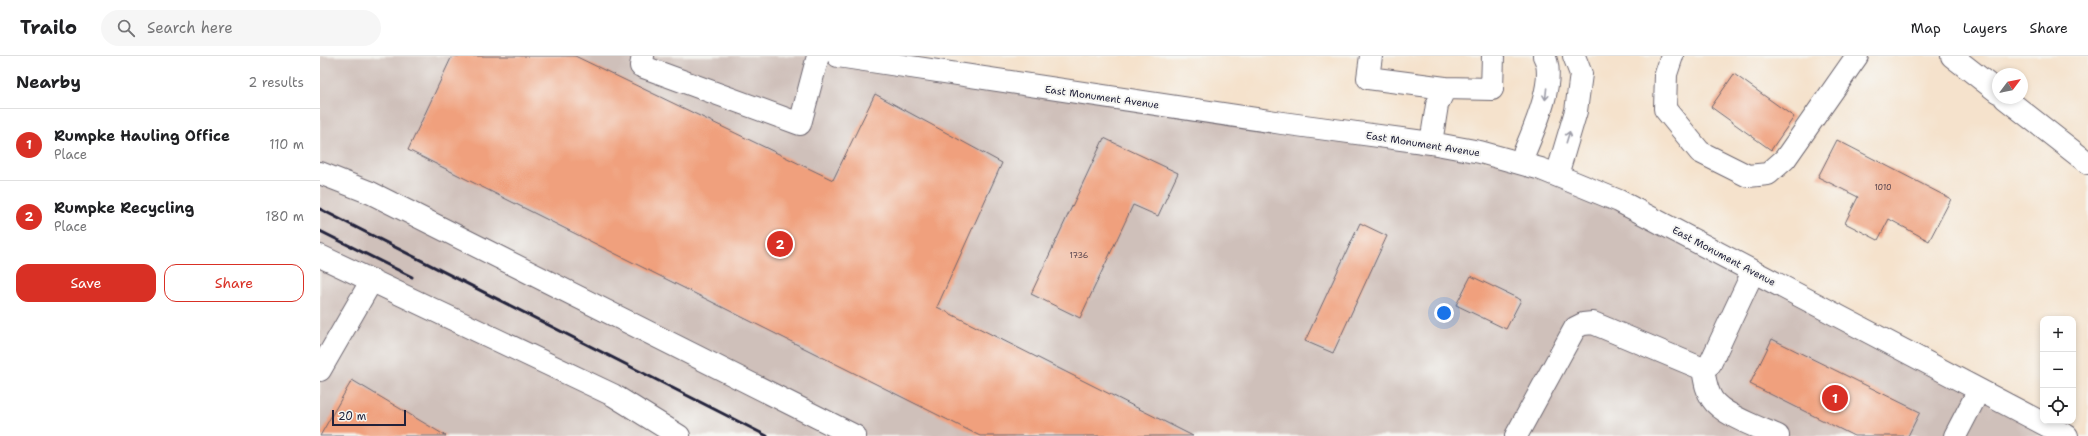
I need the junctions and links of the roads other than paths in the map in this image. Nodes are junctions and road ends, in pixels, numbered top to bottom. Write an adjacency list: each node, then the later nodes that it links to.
1 (643, 56): 2 (street)
2 (818, 56)
3 (838, 56): 14 (street, East Monument Avenue)
4 (1371, 56): 12 (street)
5 (1493, 56): 12 (street)
6 (1544, 56): 15 (street, one-way to 15)
7 (1574, 56): 18 (street, one-way to 7)
8 (1672, 56): 9 (street)
9 (1857, 56)
10 (1952, 56): 11 (street)
11 (1992, 87)
12 (1445, 88): 14 (street)
13 (2014, 104): 16 (street)
14 (1431, 143): 15 (street, East Monument Avenue)
15 (1520, 163): 18 (street, East Monument Avenue)
16 (2088, 163)
17 (320, 173): 26 (street)
18 (1557, 175): 20 (street, East Monument Avenue)
19 (320, 256): 21 (street)
20 (1754, 272): 22 (street); 24 (street, East Monument Avenue)
21 (372, 280): 23 (street); 25 (street)
22 (1703, 369): 27 (street); 28 (street)
23 (320, 370)
24 (1979, 390): 29 (street); 30 (street, East Monument Avenue)
25 (679, 436)
26 (855, 436)
27 (1516, 436)
28 (1778, 436)
29 (1956, 436)
30 (2067, 436)

